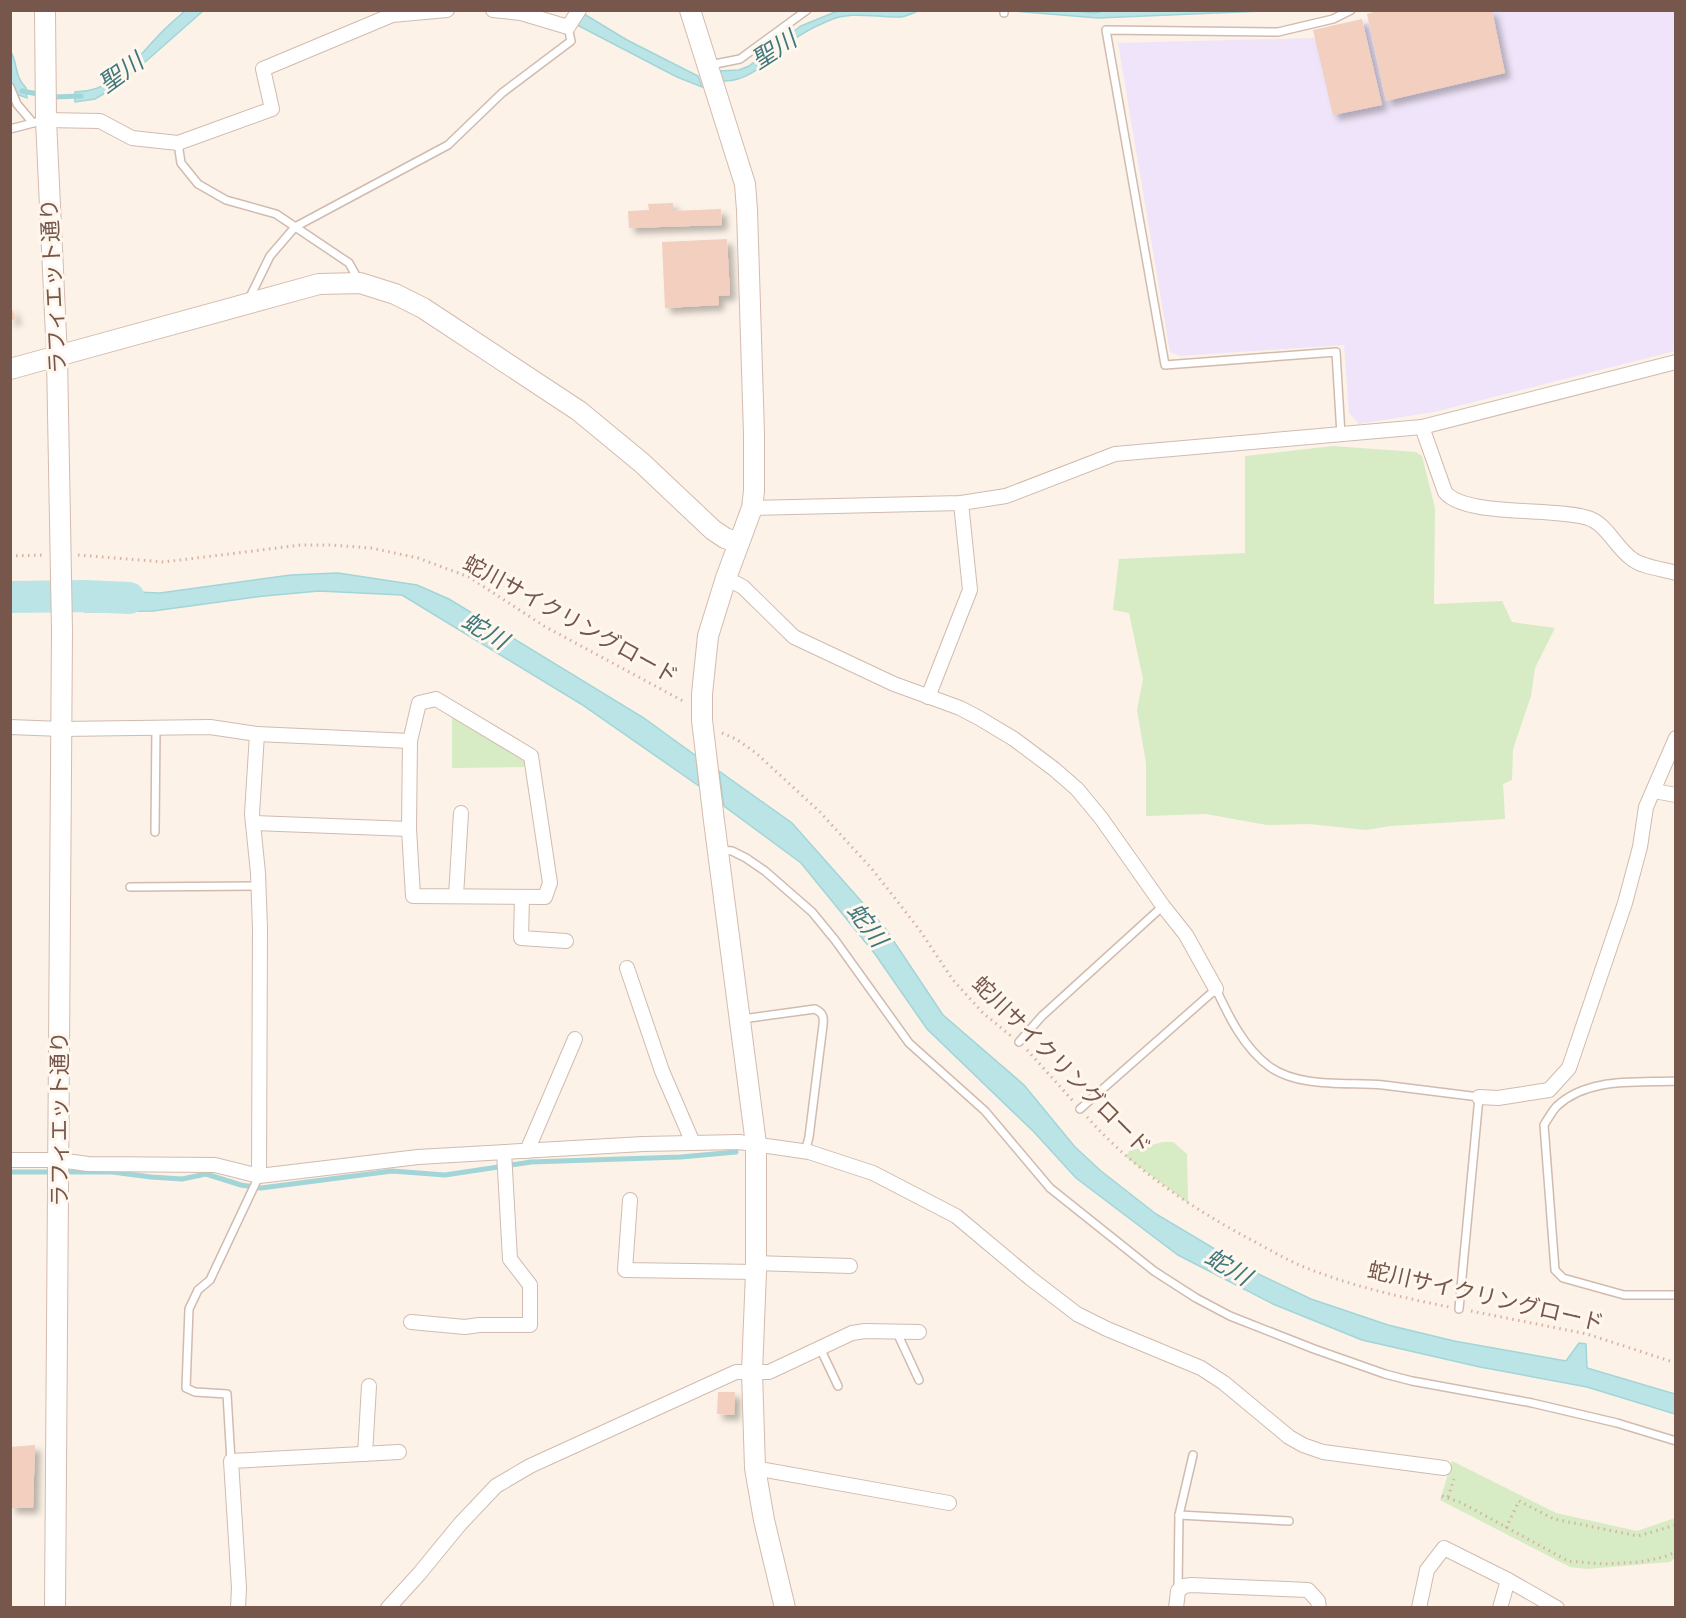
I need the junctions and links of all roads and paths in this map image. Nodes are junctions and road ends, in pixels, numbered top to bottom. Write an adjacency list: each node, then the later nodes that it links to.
1 (45, 10): 11 (street, ラフィエット通り)
2 (447, 10): 13 (street)
3 (493, 10): 8 (street)
4 (579, 10): 8 (street)
5 (690, 10): 9 (street)
6 (807, 10): 9 (lane)
7 (1351, 10): 21 (lane)
8 (568, 27): 14 (lane)
9 (708, 66): 23 (street)
10 (10, 87): 11 (lane)
11 (40, 121): 12 (lane); 13 (street); 17 (street, ラフィエット通り)
12 (10, 129)
13 (178, 143): 14 (lane)
14 (295, 226): 15 (lane); 16 (lane)
15 (360, 283): 16 (street); 24 (street)
16 (246, 303): 17 (street)
17 (57, 357): 19 (street); 26 (street, ラフィエット通り)
18 (1676, 362): 20 (street)
19 (10, 369)
20 (1422, 427): 21 (street); 27 (street)
21 (1341, 435): 22 (street)
22 (961, 503): 23 (street); 29 (street)
23 (752, 508): 24 (street)
24 (739, 543): 28 (street)
25 (10, 556): 26 (path, 蛇川サイクリングロード)
26 (60, 558): 30 (path, 蛇川サイクリングロード); 33 (street, ラフィエット通り)
27 (1676, 573)
28 (726, 578): 29 (street); 34 (street)
29 (928, 697): 49 (street)
30 (691, 705)
31 (10, 727): 33 (street)
32 (156, 728): 33 (street); 35 (street); 43 (lane)
33 (62, 729): 65 (street, ラフィエット通り)
34 (709, 733): 44 (street); 55 (path, 蛇川サイクリングロード)
35 (257, 734): 37 (street); 41 (street)
36 (1676, 738): 38 (street)
37 (410, 741): 42 (street); 48 (street)
38 (1654, 791): 39 (street); 57 (street)
39 (1676, 795)
40 (461, 813): 47 (street)
41 (253, 823): 42 (street); 45 (street)
42 (409, 829): 47 (street)
43 (155, 832)
44 (717, 850): 53 (street); 81 (lane)
45 (258, 886): 46 (lane); 66 (street)
46 (130, 887)
47 (456, 896): 48 (street)
48 (522, 897): 50 (street)
49 (1162, 906): 52 (street); 55 (lane)
50 (566, 941)
51 (627, 968): 59 (street)
52 (1216, 989): 57 (lane); 58 (lane)
53 (741, 1020): 60 (street); 63 (lane)
54 (575, 1039): 61 (street)
55 (1019, 1042): 58 (path, 蛇川サイクリングロード)
56 (1676, 1081): 70 (lane)
57 (1479, 1097): 71 (lane)
58 (1080, 1109): 71 (path, 蛇川サイクリングロード)
59 (693, 1143): 60 (street); 61 (street)
60 (756, 1144): 63 (street); 69 (street)
61 (527, 1151): 62 (street)
62 (504, 1152): 66 (street); 72 (street)
63 (805, 1152): 87 (street)
64 (10, 1160): 65 (street)
65 (59, 1160): 66 (street); 97 (street, ラフィエット通り)
66 (259, 1176): 85 (lane)
67 (630, 1200): 69 (street)
68 (850, 1266): 69 (street)
69 (756, 1268): 77 (street)
70 (1676, 1295)
71 (1459, 1309): 76 (path, 蛇川サイクリングロード)
72 (411, 1322)
73 (899, 1331): 74 (street); 75 (street); 78 (lane)
74 (919, 1332)
75 (820, 1348): 77 (street); 80 (lane)
76 (1676, 1363)
77 (752, 1372): 86 (street); 99 (street)
78 (919, 1380)
79 (369, 1386): 83 (street)
80 (838, 1386)
81 (1676, 1441)
82 (399, 1452): 83 (street)
83 (365, 1454): 85 (street)
84 (1193, 1455): 90 (lane)
85 (231, 1461): 98 (street)
86 (755, 1468): 89 (street); 100 (street)
87 (1444, 1468)
88 (1442, 1496): 93 (path)
89 (950, 1503)
90 (1179, 1515): 91 (lane); 96 (lane)
91 (1289, 1521)
92 (1676, 1524): 93 (path)
93 (1506, 1528): 94 (path)
94 (1676, 1552)
95 (1508, 1580): 103 (street); 104 (street); 105 (street)
96 (1178, 1591): 101 (street); 102 (street)
97 (55, 1608)
98 (238, 1608)
99 (388, 1608)
100 (785, 1608)
101 (1176, 1608)
102 (1319, 1608)
103 (1419, 1608)
104 (1500, 1608)
105 (1557, 1608)

